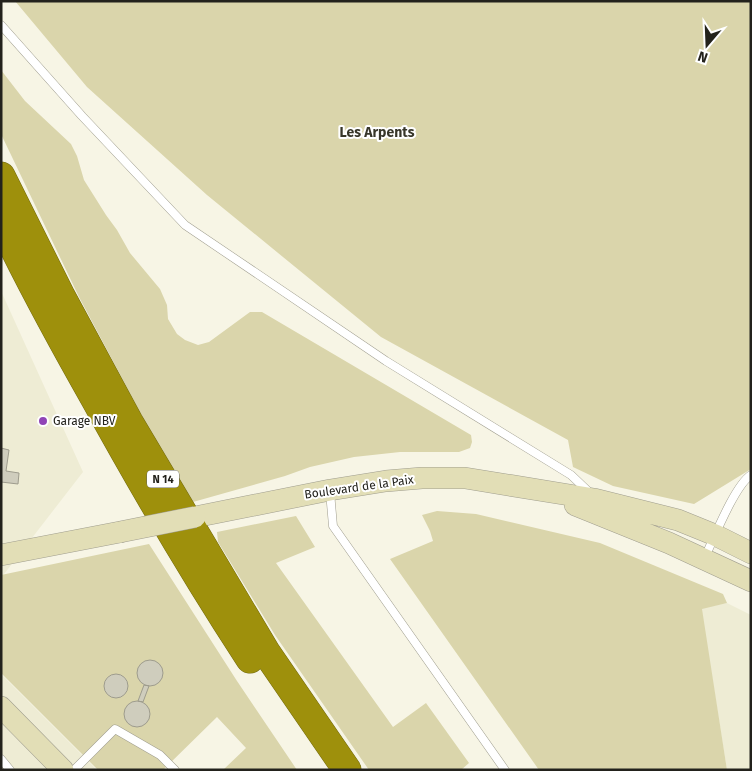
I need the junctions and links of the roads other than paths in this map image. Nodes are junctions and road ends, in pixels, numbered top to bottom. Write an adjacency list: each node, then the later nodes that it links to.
1 (1, 24): 7 (lane)
2 (1, 176): 21 (highway, N 14)
3 (1, 222): 20 (highway, N 14)
4 (751, 475): 9 (lane)
5 (525, 488): 6 (main road, Boulevard de la Paix); 7 (main road, Boulevard de la Paix); 8 (main road, Boulevard de la Paix)
6 (330, 490): 11 (main road, Boulevard de la Paix, bridge); 22 (lane)
7 (594, 499): 8 (lane); 9 (main road, Boulevard de la Paix)
8 (608, 518): 12 (main road, Boulevard de la Paix)
9 (716, 535): 10 (main road, Boulevard de la Paix); 12 (lane)
10 (751, 553)
11 (1, 555)
12 (704, 559): 13 (main road, Boulevard de la Paix)
13 (751, 581)
14 (1, 707): 17 (main road)
15 (1, 759): 16 (lane)
16 (10, 770)
17 (63, 770)
18 (74, 770): 19 (lane)
19 (174, 770)
20 (324, 770)
21 (347, 770)
22 (505, 770)

